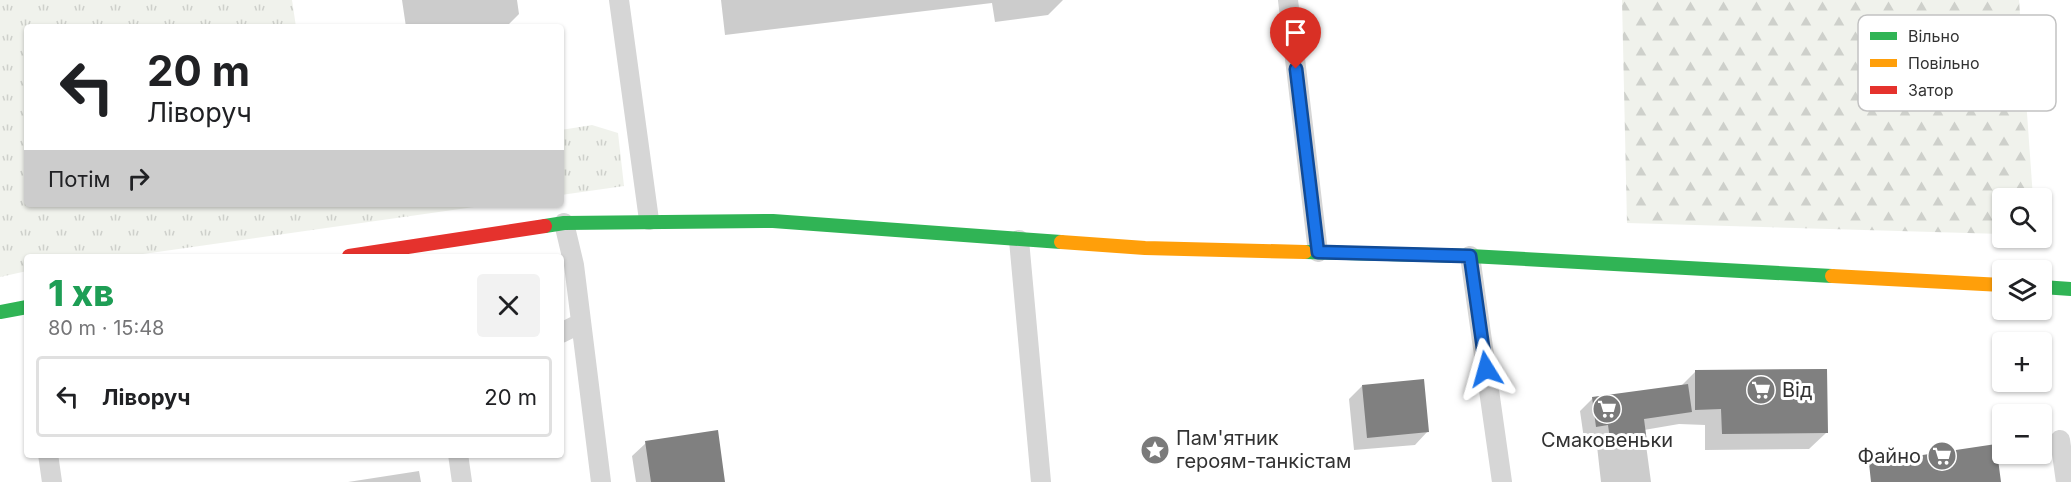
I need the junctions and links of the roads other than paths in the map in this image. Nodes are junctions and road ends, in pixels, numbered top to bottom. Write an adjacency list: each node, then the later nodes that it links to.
1 (620, 0): 3 (lane)
2 (1288, 0): 6 (lane)
3 (649, 220): 4 (street); 5 (street)
4 (564, 223): 7 (street); 14 (lane)
5 (1019, 240): 6 (street); 22 (lane)
6 (1318, 252): 8 (street)
7 (362, 254)
8 (1470, 256): 9 (street); 23 (lane)
9 (1992, 284)
10 (2052, 288): 11 (street)
11 (2071, 289)
12 (24, 308): 13 (street)
13 (0, 312)
14 (581, 323): 15 (lane); 21 (lane)
15 (564, 332)
16 (2060, 440): 24 (lane)
17 (49, 458): 19 (lane)
18 (459, 458): 20 (lane)
19 (52, 482)
20 (462, 482)
21 (601, 482)
22 (1041, 482)
23 (1502, 482)
24 (2066, 482)

